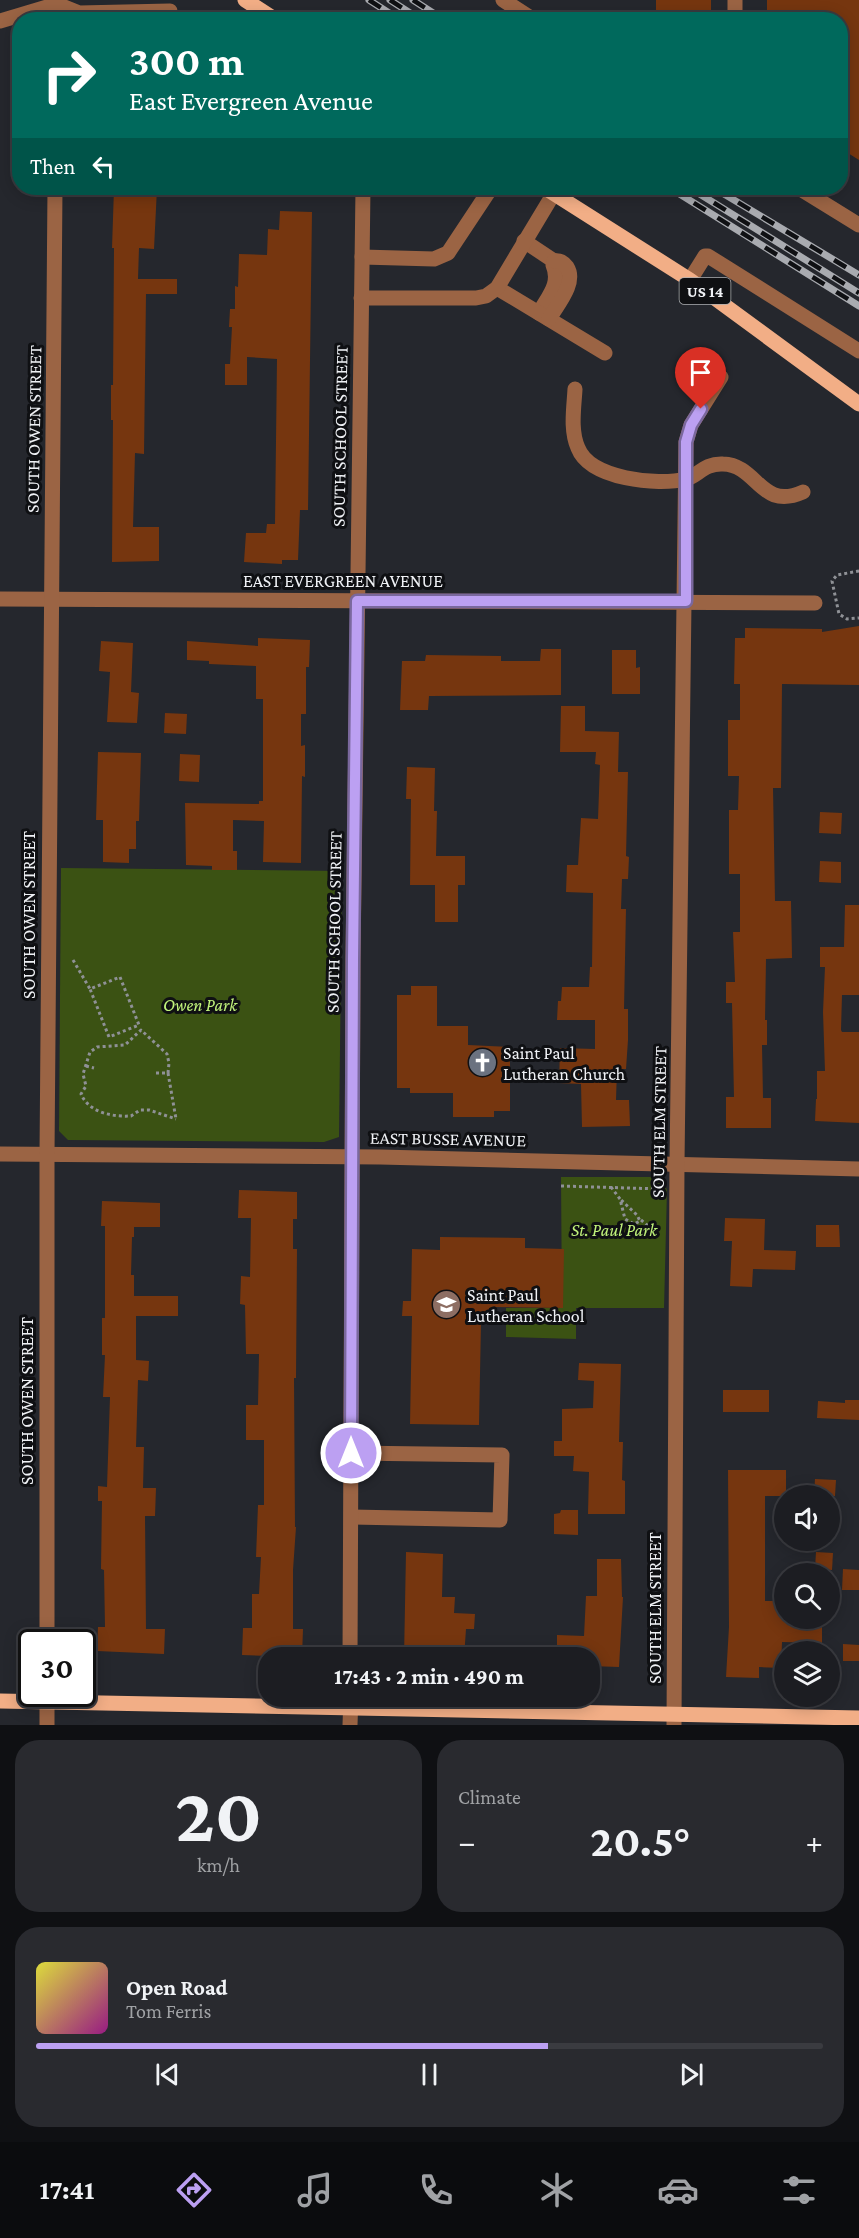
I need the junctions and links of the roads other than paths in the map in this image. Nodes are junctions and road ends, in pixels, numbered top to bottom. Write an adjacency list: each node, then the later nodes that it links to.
1 (182, 0): 7 (street)
2 (244, 0): 8 (main road)
3 (503, 0): 9 (street)
4 (57, 2): 5 (street); 6 (street)
5 (27, 12)
6 (77, 12)
7 (172, 12)
8 (263, 12)
9 (522, 12)
10 (55, 195): 31 (street, SOUTH OWEN STREET)
11 (363, 195): 18 (street, SOUTH SCHOOL STREET)
12 (486, 195): 18 (street)
13 (547, 195): 17 (street)
14 (557, 195): 19 (main road, US 14)
15 (810, 195): 16 (street)
16 (859, 225)
17 (524, 241): 20 (street); 22 (street)
18 (362, 257): 21 (street, SOUTH SCHOOL STREET)
19 (690, 280): 23 (street); 27 (main road, US 14)
20 (497, 288): 21 (street); 22 (street)
21 (361, 298): 32 (street, SOUTH SCHOOL STREET)
22 (544, 316): 24 (street)
23 (859, 351)
24 (605, 353)
25 (722, 377): 28 (street, SOUTH ELM STREET)
26 (575, 389): 28 (street)
27 (859, 404)
28 (687, 479): 29 (street); 33 (street, SOUTH ELM STREET)
29 (803, 492)
30 (0, 598): 31 (street, EAST EVERGREEN AVENUE)
31 (52, 599): 32 (street, EAST EVERGREEN AVENUE); 36 (street, SOUTH OWEN STREET)
32 (357, 601): 33 (street, EAST EVERGREEN AVENUE); 37 (street, SOUTH SCHOOL STREET)
33 (686, 601): 34 (street, EAST EVERGREEN AVENUE); 38 (street, SOUTH ELM STREET)
34 (815, 603)
35 (0, 1154): 36 (street, EAST BUSSE AVENUE)
36 (46, 1155): 37 (street, EAST BUSSE AVENUE); 42 (street, SOUTH OWEN STREET)
37 (352, 1156): 38 (street, EAST BUSSE AVENUE); 40 (street, SOUTH SCHOOL STREET)
38 (677, 1164): 39 (street, EAST BUSSE AVENUE); 50 (street, SOUTH ELM STREET)
39 (859, 1169)
40 (351, 1453): 41 (street, SOUTH SCHOOL STREET); 41 (street)
41 (352, 1518): 43 (street, SOUTH SCHOOL STREET)
42 (47, 1629)
43 (351, 1647)
44 (18, 1700): 46 (main road)
45 (96, 1700): 48 (main road)
46 (0, 1701)
47 (47, 1707): 51 (street)
48 (351, 1710): 50 (main road)
49 (859, 1718): 50 (main road)
50 (674, 1720)
51 (47, 1725)

